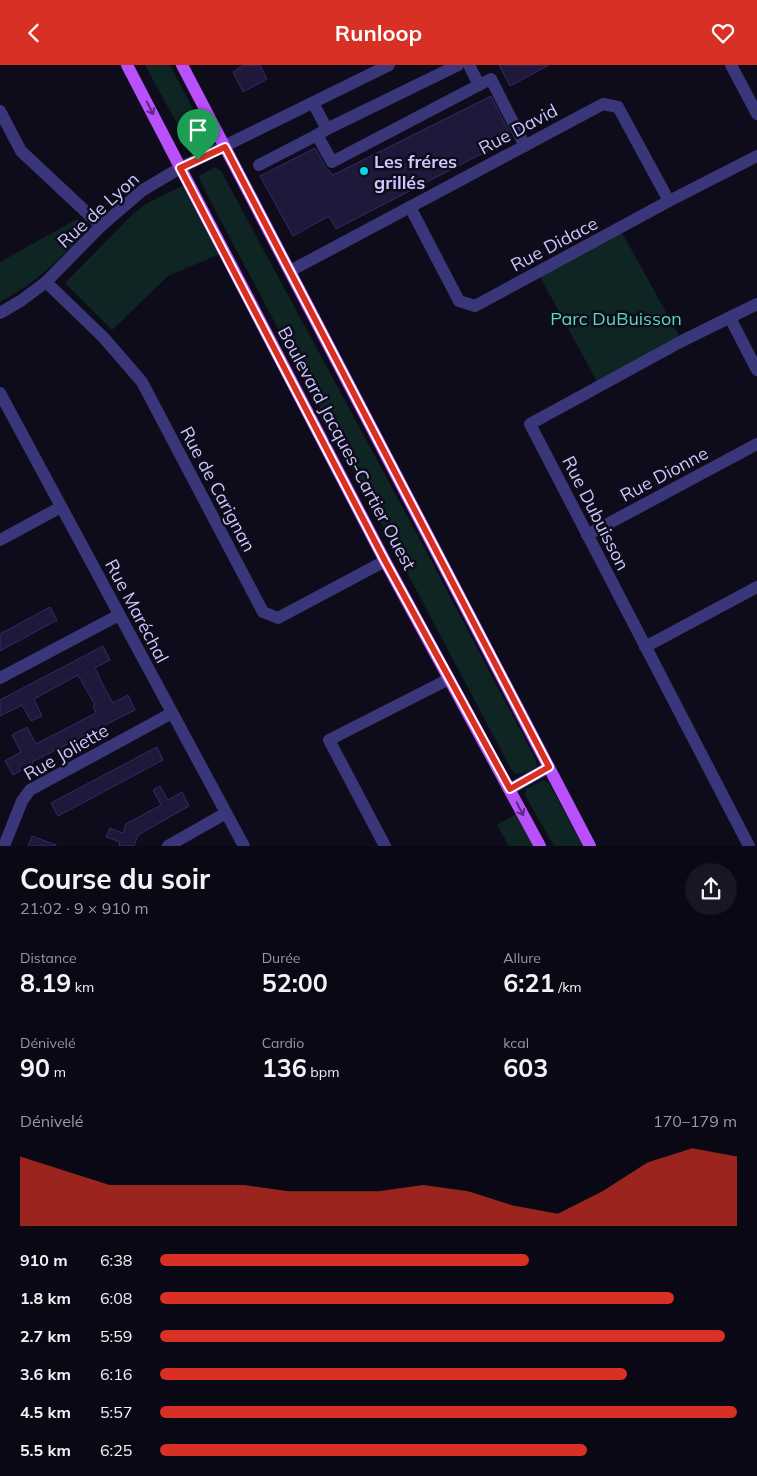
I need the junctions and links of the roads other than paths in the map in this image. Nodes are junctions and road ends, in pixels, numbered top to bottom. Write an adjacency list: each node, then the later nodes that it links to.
1 (127, 65): 16 (main road, Boulevard Jacques-Cartier Ouest, one-way to 16)
2 (182, 65): 13 (main road, Boulevard Jacques-Cartier Ouest)
3 (390, 65): 8 (street, Rue de Lyon)
4 (458, 65): 11 (street)
5 (469, 65): 7 (street)
6 (731, 65): 10 (street)
7 (479, 85): 11 (street); 12 (street)
8 (313, 103): 11 (street); 13 (street, Rue de Lyon)
9 (0, 111): 19 (street)
10 (757, 114)
11 (322, 132): 15 (street)
12 (525, 146): 17 (street, Rue David); 18 (street, Rue David)
13 (225, 147): 16 (street, Rue de Lyon); 20 (main road, Boulevard Jacques-Cartier Ouest)
14 (757, 156): 17 (street, Rue Didace)
15 (259, 165)
16 (180, 168): 19 (street, Rue de Lyon); 32 (main road, Boulevard Jacques-Cartier Ouest)
17 (669, 201): 18 (street, Rue Didace)
18 (410, 207): 20 (street, Rue David)
19 (101, 226): 21 (street, Rue de Lyon)
20 (290, 271): 39 (main road, Boulevard Jacques-Cartier Ouest)
21 (46, 282): 23 (street, Rue de Lyon); 32 (street, Rue de Carignan)
22 (757, 304): 24 (street, Rue Dubuisson)
23 (0, 313)
24 (730, 318): 25 (street); 30 (street, Rue Dubuisson)
25 (757, 370)
26 (0, 393): 27 (street, Rue Maréchal)
27 (4, 409): 29 (street, Rue Maréchal)
28 (757, 444): 30 (street, Rue Dionne)
29 (62, 507): 31 (street); 34 (street, Rue Maréchal)
30 (587, 535): 35 (street, Rue Dubuisson)
31 (0, 540)
32 (385, 561): 37 (main road, Boulevard Jacques-Cartier Ouest)
33 (757, 587): 35 (street)
34 (119, 615): 36 (street); 38 (street, Rue Maréchal)
35 (645, 647): 48 (street, Rue Dubuisson)
36 (0, 678)
37 (449, 679): 40 (main road, Boulevard Jacques-Cartier Ouest); 45 (street)
38 (172, 713): 41 (street, Rue Maréchal); 42 (street, Rue Joliette)
39 (549, 767): 40 (street); 47 (main road, Boulevard Jacques-Cartier Ouest)
40 (510, 789): 46 (main road, Boulevard Jacques-Cartier Ouest, one-way to 46)
41 (226, 813): 43 (street); 44 (street, Rue Maréchal)
42 (4, 846)
43 (168, 846)
44 (244, 846)
45 (385, 846)
46 (540, 846)
47 (590, 846)
48 (749, 846)

